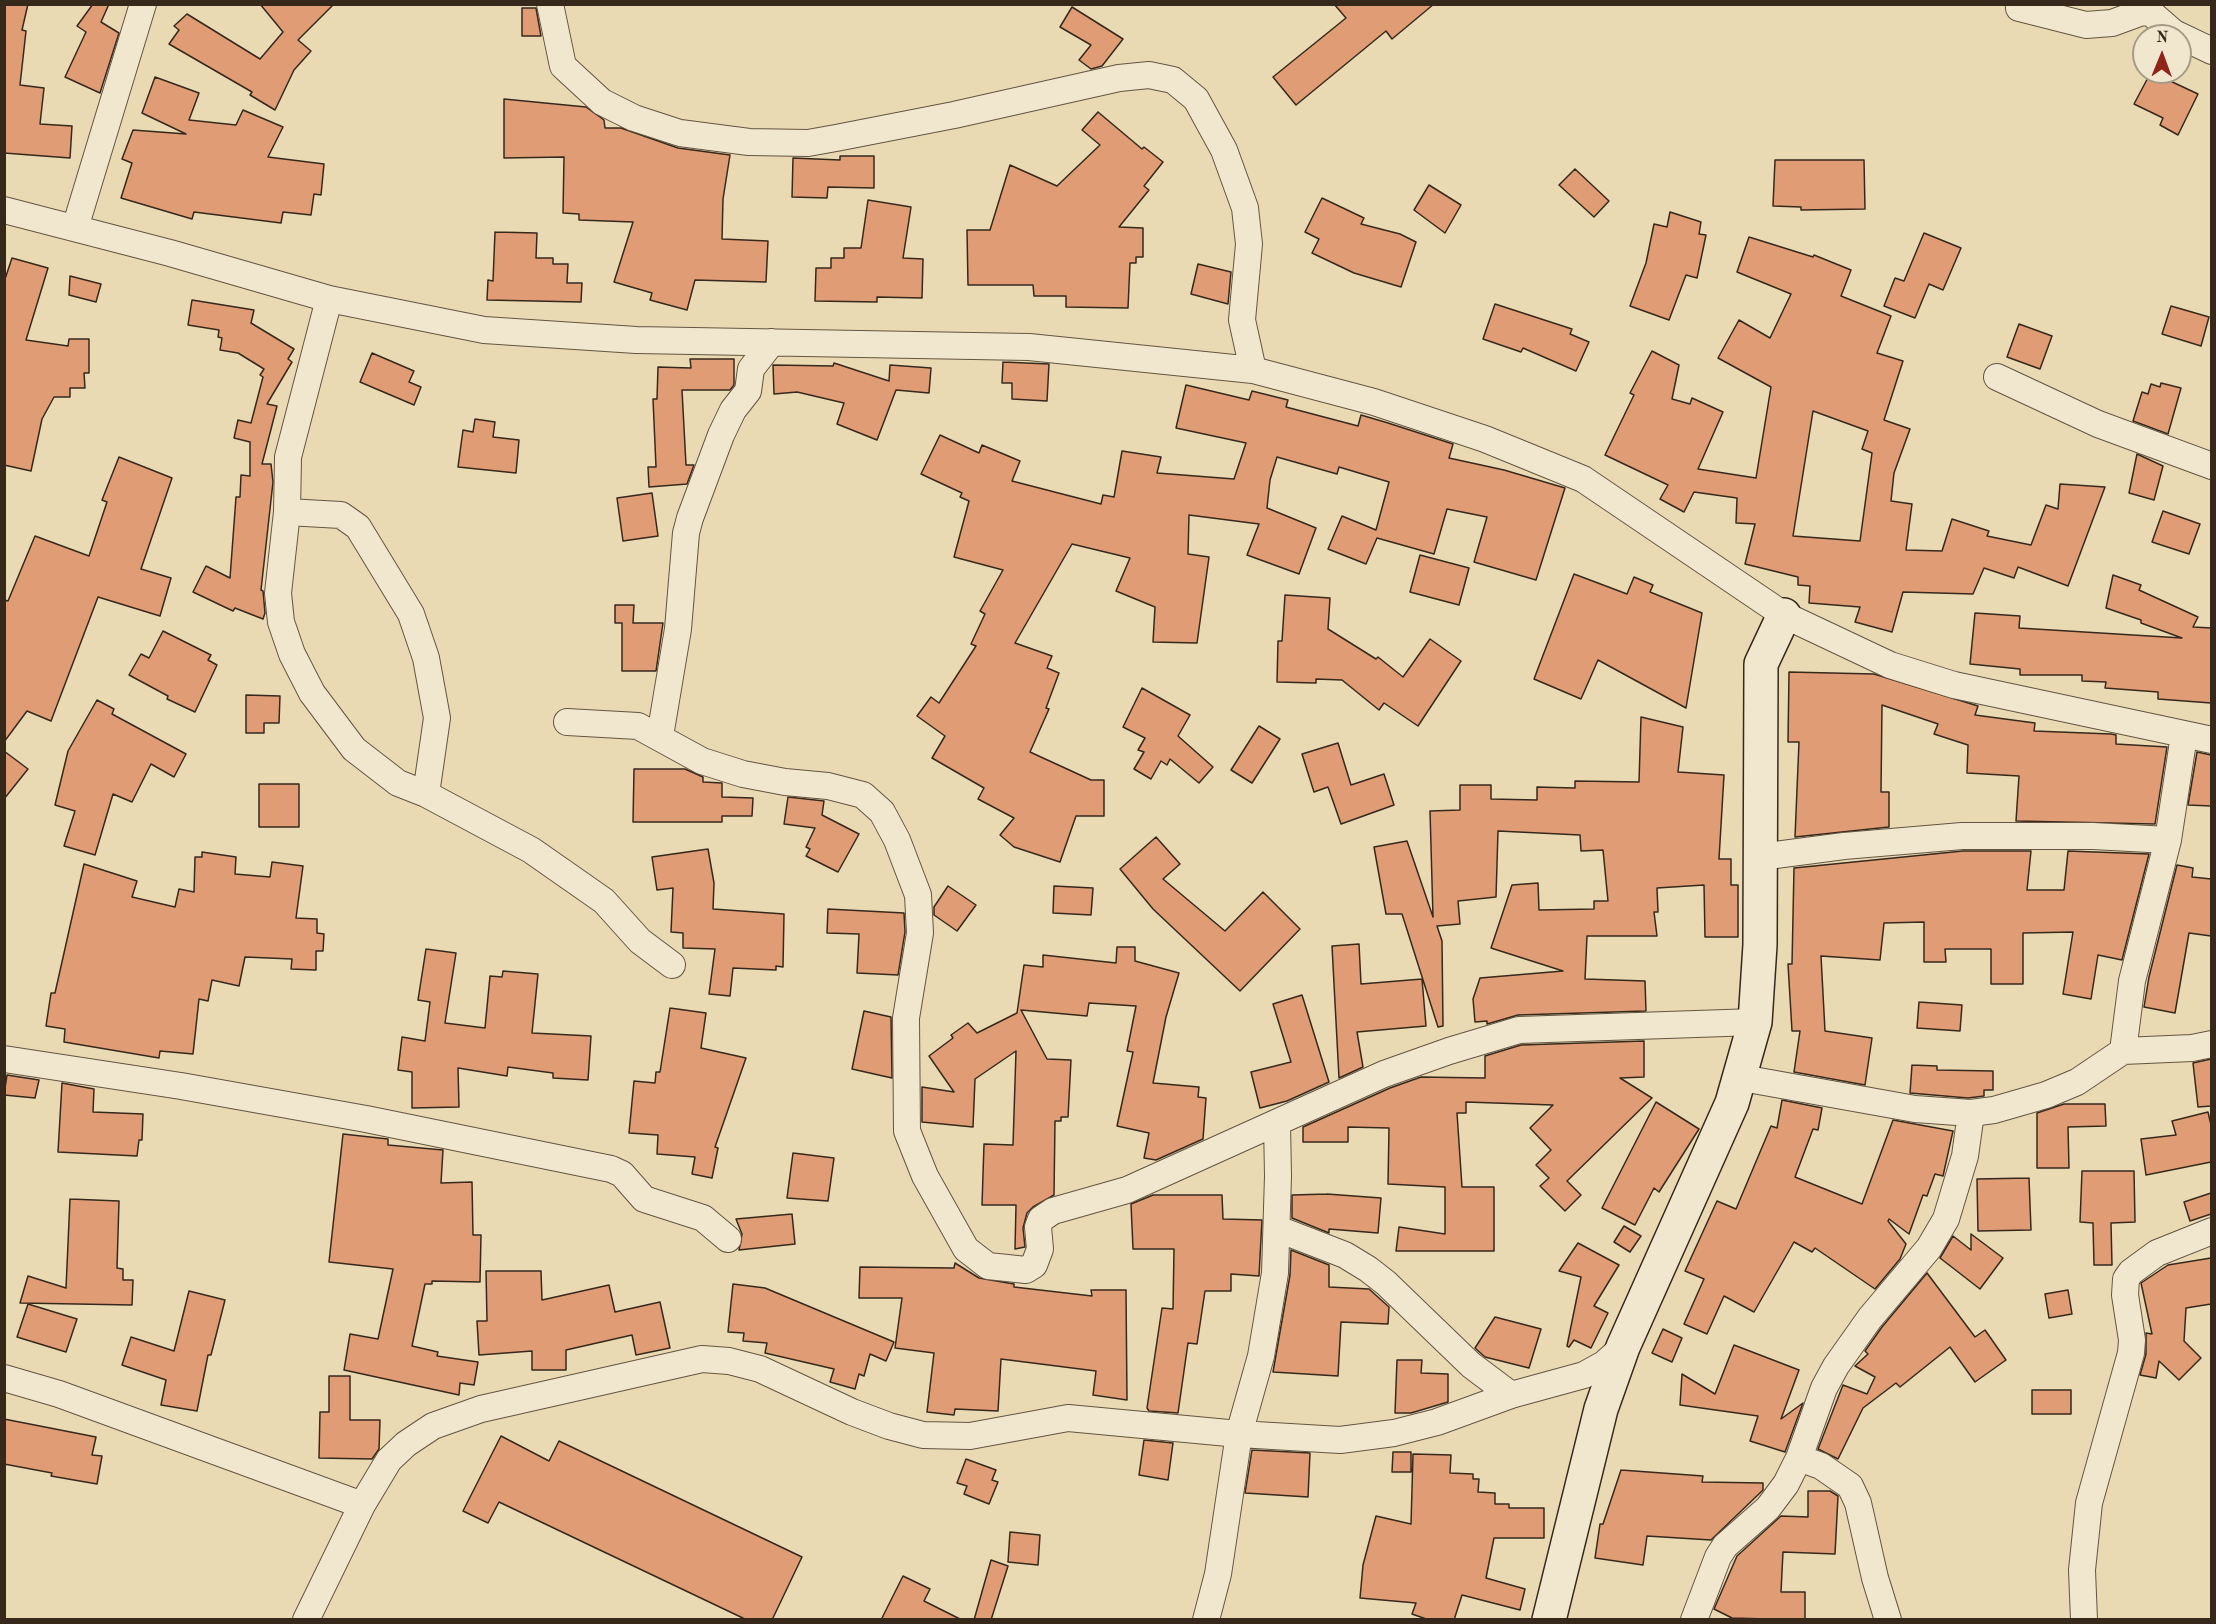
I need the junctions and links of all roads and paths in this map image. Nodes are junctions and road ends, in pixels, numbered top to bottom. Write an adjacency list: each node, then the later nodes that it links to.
1 (143, 4): 6 (street)
2 (550, 4): 9 (street)
3 (2019, 8): 4 (street)
4 (2211, 51)
5 (4, 210): 6 (street)
6 (75, 228): 7 (street)
7 (328, 298): 8 (street); 12 (street)
8 (772, 342): 9 (street); 16 (street)
9 (1253, 370): 13 (street)
10 (1997, 377): 11 (street)
11 (2211, 466)
12 (287, 512): 18 (street); 18 (street)
13 (1784, 615): 15 (street); 20 (street)
14 (567, 722): 16 (street)
15 (2184, 735): 17 (street); 19 (street)
16 (660, 736): 28 (street)
17 (2211, 740)
18 (426, 794): 21 (street)
19 (2168, 840): 20 (street); 24 (street)
20 (1760, 857): 22 (street)
21 (672, 965)
22 (1755, 1022): 26 (street); 28 (street)
23 (2211, 1044): 24 (street)
24 (2123, 1052): 27 (street)
25 (4, 1059): 31 (street)
26 (1742, 1078): 27 (street); 32 (street)
27 (1971, 1113): 36 (street)
28 (1276, 1123): 29 (street)
29 (1278, 1229): 34 (street); 35 (street)
30 (2211, 1231): 43 (street)
31 (728, 1239)
32 (1623, 1347): 34 (street); 40 (street)
33 (4, 1378): 37 (street)
34 (1511, 1395): 35 (street)
35 (1239, 1434): 37 (street); 39 (street)
36 (1799, 1458): 41 (street); 42 (street)
37 (362, 1505): 38 (street)
38 (306, 1620)
39 (1206, 1620)
40 (1549, 1620)
41 (1694, 1620)
42 (1888, 1620)
43 (2084, 1620)

